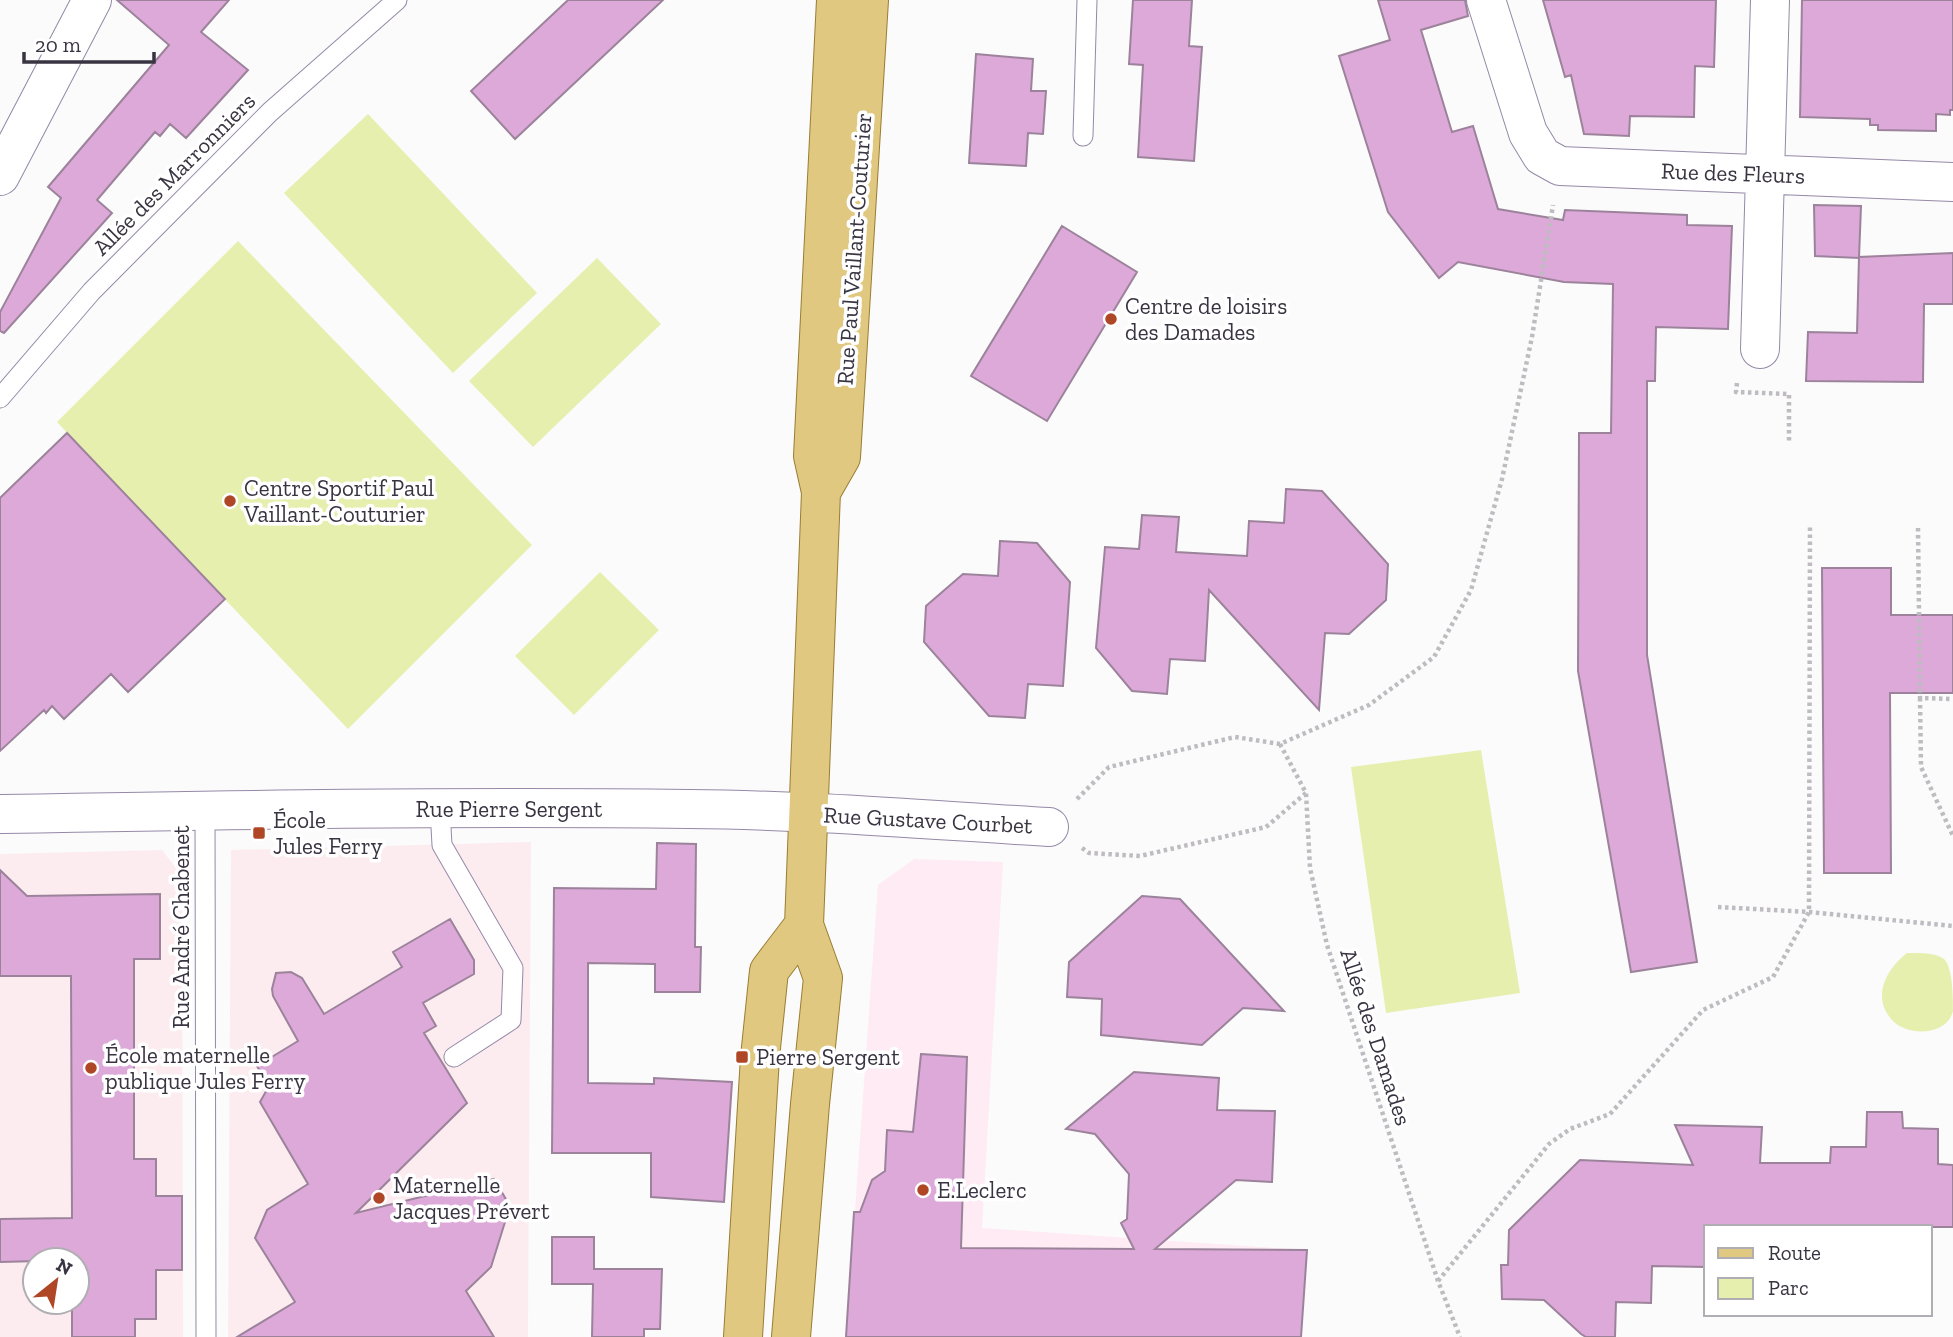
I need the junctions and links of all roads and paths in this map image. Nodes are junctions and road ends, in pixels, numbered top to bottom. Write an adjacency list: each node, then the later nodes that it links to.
1 (92, 0): 11 (street)
2 (397, 0): 15 (lane, Allée des Marronniers)
3 (836, 0): 17 (main road, Rue Paul Vaillant-Couturier)
4 (869, 0): 17 (main road, Rue Paul Vaillant-Couturier)
5 (1087, 0): 8 (lane)
6 (1486, 0): 9 (street)
7 (1770, 0): 10 (street)
8 (1083, 136)
9 (1560, 166): 10 (street, Rue des Fleurs); 22 (path)
10 (1764, 175): 12 (street, Rue des Fleurs); 13 (street)
11 (0, 176)
12 (1953, 182)
13 (1760, 349)
14 (1736, 392): 16 (path)
15 (0, 398)
16 (1789, 442)
17 (821, 492): 26 (main road, Rue Paul Vaillant-Couturier)
18 (1810, 525): 31 (path)
19 (1918, 528): 20 (path)
20 (1920, 698): 21 (path); 29 (path)
21 (1953, 699)
22 (1280, 744): 23 (path, Allée des Damades); 28 (path)
23 (1306, 793): 28 (path); 35 (path, Allée des Damades)
24 (205, 810): 25 (street, Rue Pierre Sergent); 27 (street, Rue Pierre Sergent); 36 (lane, Rue André Chabenet)
25 (440, 810): 26 (street, Rue Pierre Sergent); 34 (lane)
26 (808, 812): 28 (street, Rue Gustave Courbet); 32 (main road, Rue Paul Vaillant-Couturier)
27 (0, 814)
28 (1049, 827)
29 (1953, 836)
30 (1718, 907): 31 (path)
31 (1809, 912): 33 (path); 35 (path)
32 (804, 925): 37 (main road); 38 (main road, Rue Paul Vaillant-Couturier)
33 (1953, 926)
34 (454, 1057)
35 (1438, 1281): 39 (path, Allée des Damades)
36 (206, 1337)
37 (743, 1337)
38 (791, 1337)
39 (1460, 1337)

